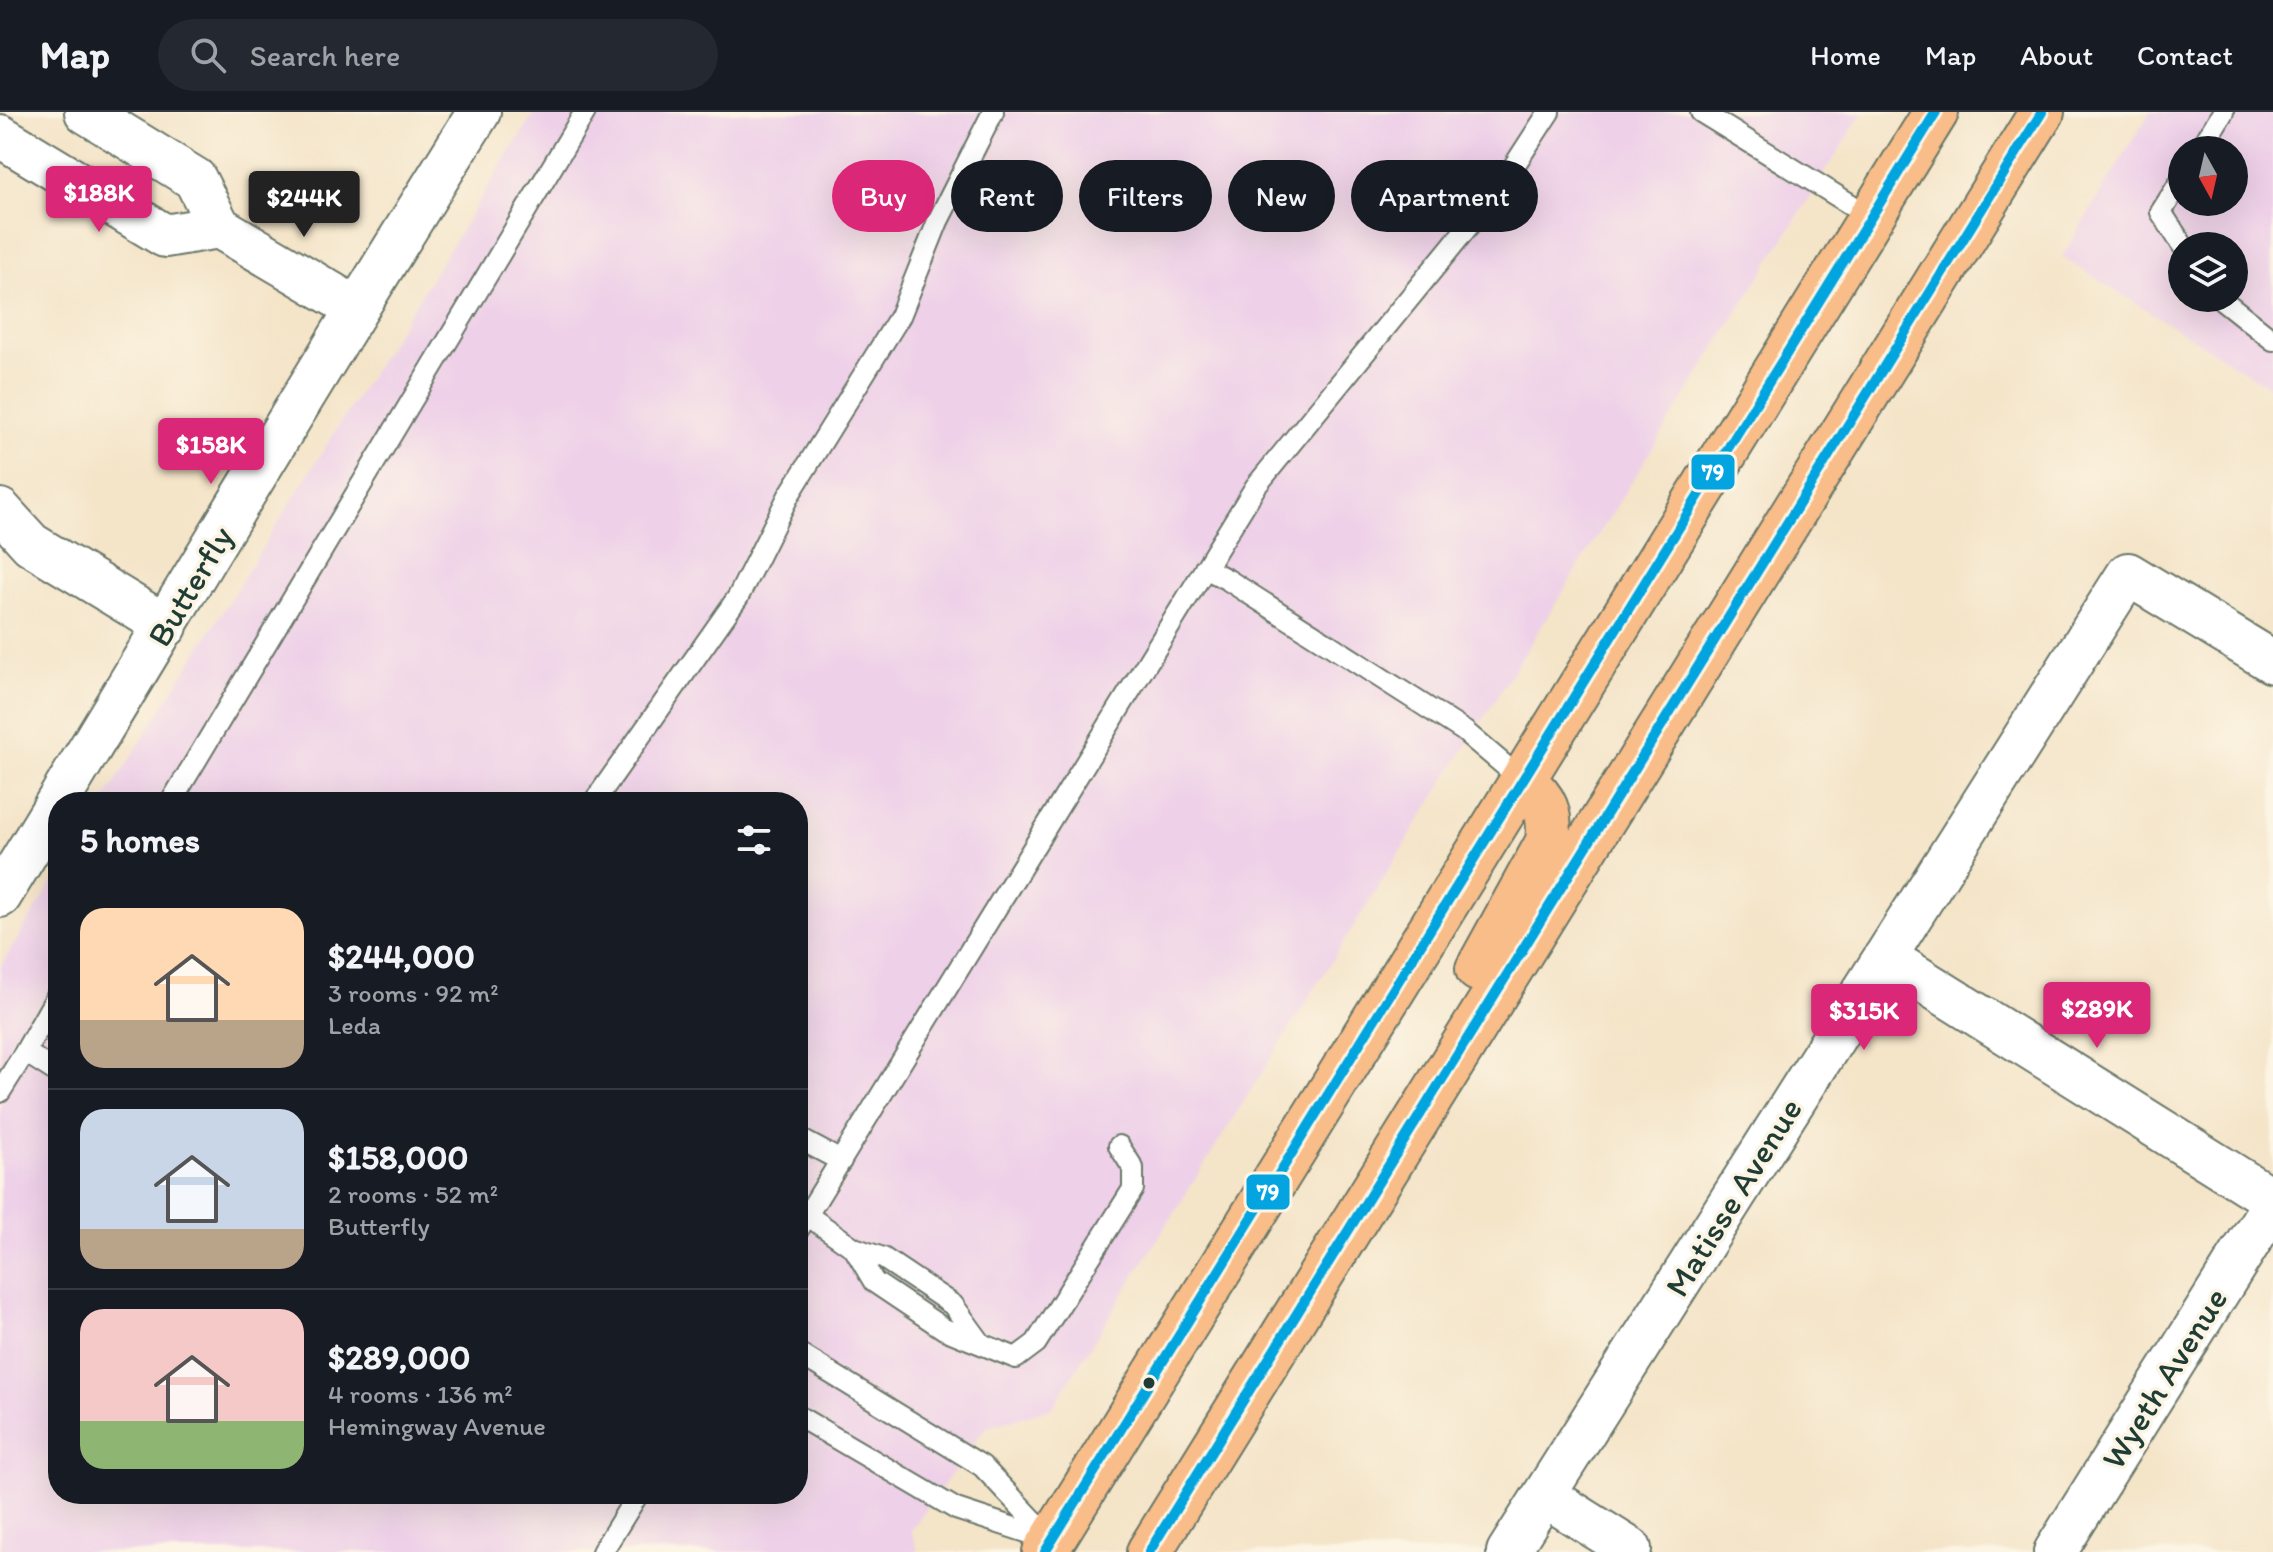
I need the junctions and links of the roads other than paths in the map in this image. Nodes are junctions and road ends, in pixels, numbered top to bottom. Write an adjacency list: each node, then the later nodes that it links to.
1 (86, 112): 14 (street)
2 (479, 112): 16 (street, Butterfly)
3 (585, 112): 26 (lane)
4 (993, 112): 27 (lane)
5 (1549, 112): 21 (lane)
6 (1701, 112): 13 (lane)
7 (1936, 112): 13 (main road)
8 (2042, 112): 32 (main road)
9 (2223, 112): 11 (lane)
10 (0, 136): 14 (street)
11 (2208, 136)
12 (2168, 201): 15 (lane)
13 (1871, 217): 24 (main road)
14 (219, 227): 16 (street)
15 (2174, 232)
16 (356, 308): 22 (street, Butterfly)
17 (2238, 312): 18 (lane)
18 (2273, 340)
19 (0, 510): 20 (street)
20 (16, 547): 22 (street)
21 (1205, 568): 24 (lane); 38 (lane)
22 (166, 626): 25 (street, Butterfly)
23 (2273, 662): 30 (street, Matisse Avenue)
24 (1523, 781): 32 (main road); 46 (main road)
25 (64, 792)
26 (177, 792)
27 (601, 792)
28 (48, 818): 29 (street, Butterfly)
29 (0, 896)
30 (1885, 957): 39 (street); 44 (street, Matisse Avenue)
31 (48, 1012): 33 (lane)
32 (1464, 1044): 48 (main road)
33 (25, 1052): 34 (lane); 35 (lane)
34 (48, 1067)
35 (0, 1092)
36 (808, 1143): 38 (lane)
37 (1119, 1146): 41 (lane)
38 (841, 1161): 40 (lane)
39 (2273, 1202): 51 (street, Wyeth Avenue)
40 (808, 1213)
41 (808, 1225)
42 (808, 1359): 46 (lane)
43 (808, 1422): 46 (lane)
44 (1544, 1495): 49 (street, Matisse Avenue); 50 (street)
45 (632, 1504): 47 (lane)
46 (1049, 1546)
47 (602, 1552)
48 (1149, 1552)
49 (1508, 1552)
50 (1629, 1552)
51 (2055, 1552)

